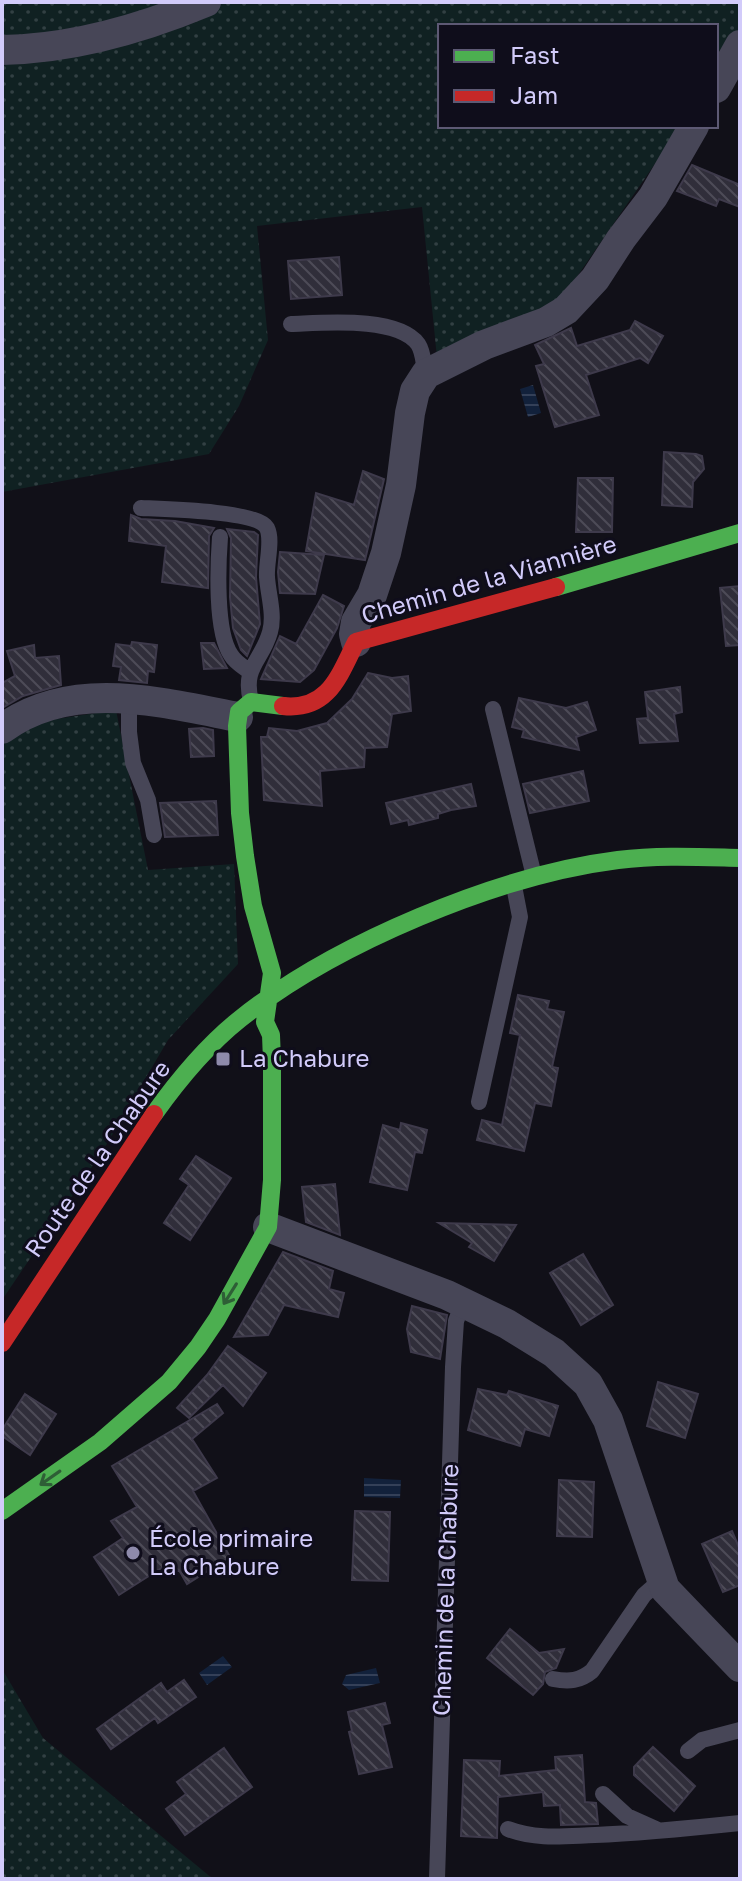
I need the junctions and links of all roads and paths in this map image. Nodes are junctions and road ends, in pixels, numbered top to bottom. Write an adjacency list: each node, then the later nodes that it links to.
1 (206, 2): 3 (street)
2 (740, 45): 4 (street)
3 (2, 50)
4 (726, 81)
5 (693, 128): 7 (street)
6 (291, 324): 7 (lane)
7 (426, 374): 11 (street)
8 (141, 508): 12 (lane)
9 (740, 533): 11 (street, Chemin de la Viannière)
10 (220, 537): 12 (lane)
11 (356, 642): 15 (street, Chemin de la Viannière)
12 (249, 671): 15 (lane)
13 (129, 698): 15 (street); 16 (street); 17 (lane)
14 (493, 709): 19 (lane)
15 (244, 710): 21 (street)
16 (2, 729)
17 (154, 835)
18 (740, 858): 19 (street, Route de la Chabure)
19 (534, 876): 20 (street, Route de la Chabure)
20 (514, 884): 21 (street, Route de la Chabure); 22 (lane)
21 (268, 998): 23 (street); 25 (street, Route de la Chabure)
22 (479, 1102)
23 (268, 1227): 24 (street); 26 (street, one-way to 26)
24 (463, 1303): 27 (street); 36 (lane, Chemin de la Chabure)
25 (2, 1343)
26 (2, 1511)
27 (661, 1580): 28 (street); 29 (lane)
28 (740, 1667)
29 (553, 1679)
30 (740, 1730): 31 (lane)
31 (688, 1751)
32 (603, 1794): 35 (lane)
33 (740, 1823): 35 (lane)
34 (508, 1829): 35 (lane)
35 (661, 1831)
36 (437, 1879)

